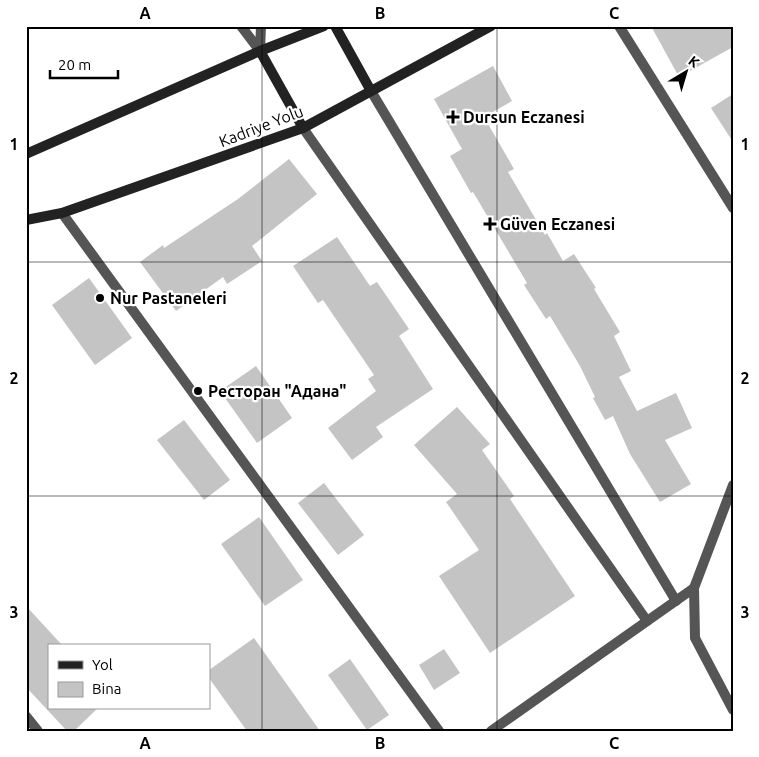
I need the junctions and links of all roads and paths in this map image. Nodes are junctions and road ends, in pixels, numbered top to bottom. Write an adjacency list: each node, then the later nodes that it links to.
1 (241, 26): 7 (street)
2 (261, 26): 7 (street)
3 (324, 26): 7 (main road)
4 (334, 26): 8 (main road)
5 (492, 26): 8 (main road, Kadriye Yolu)
6 (619, 26): 11 (street)
7 (260, 52): 9 (main road); 10 (main road)
8 (371, 91): 9 (main road, Kadriye Yolu); 16 (street)
9 (303, 128): 12 (main road, Kadriye Yolu); 17 (street)
10 (26, 154)
11 (733, 208)
12 (62, 213): 13 (main road, Kadriye Yolu); 21 (street)
13 (26, 220)
14 (733, 485): 15 (street)
15 (694, 588): 16 (street); 18 (street)
16 (676, 601): 17 (street)
17 (647, 622): 22 (street)
18 (733, 710)
19 (26, 716): 20 (street)
20 (38, 731)
21 (439, 731)
22 (491, 731)

